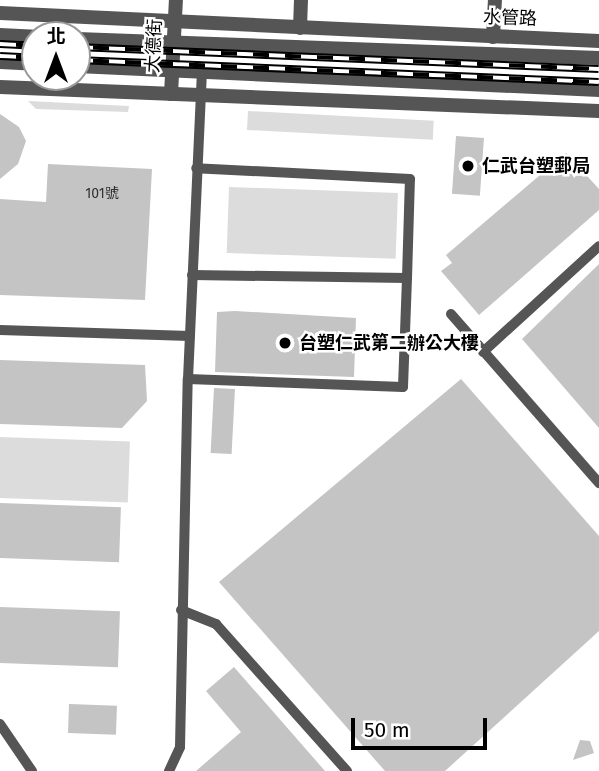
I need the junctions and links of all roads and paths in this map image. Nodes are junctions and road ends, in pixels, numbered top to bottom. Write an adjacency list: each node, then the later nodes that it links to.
1 (176, 0): 5 (street, 大德街)
2 (301, 0): 6 (street)
3 (495, 0): 9 (street)
4 (0, 13): 5 (street, 水管路)
5 (175, 23): 6 (street, 水管路); 12 (street, 大德街)
6 (300, 28): 9 (street, 水管路)
7 (0, 35): 8 (street)
8 (21, 36)
9 (493, 37): 11 (street, 水管路)
10 (91, 39): 12 (street, 水管路)
11 (599, 41)
12 (174, 43): 13 (street, 水管路); 17 (street, 大德街)
13 (599, 58)
14 (0, 62): 15 (street)
15 (21, 63)
16 (91, 66): 17 (street)
17 (173, 69): 18 (street); 21 (street, 大德街)
18 (202, 71): 20 (street); 22 (lane)
19 (0, 87): 21 (street)
20 (599, 90)
21 (171, 94): 22 (street)
22 (201, 95): 23 (street); 24 (lane)
23 (599, 111)
24 (196, 168): 26 (lane); 27 (lane)
25 (599, 246): 31 (lane)
26 (192, 275): 27 (lane); 30 (lane)
27 (407, 278): 32 (lane)
28 (452, 314): 31 (lane)
29 (0, 330): 30 (lane)
30 (190, 336): 32 (lane)
31 (483, 352): 33 (lane)
32 (188, 379): 34 (lane)
33 (599, 483)
34 (181, 610): 37 (lane); 38 (lane)
35 (0, 724): 36 (lane)
36 (32, 771)
37 (169, 771)
38 (347, 771)

